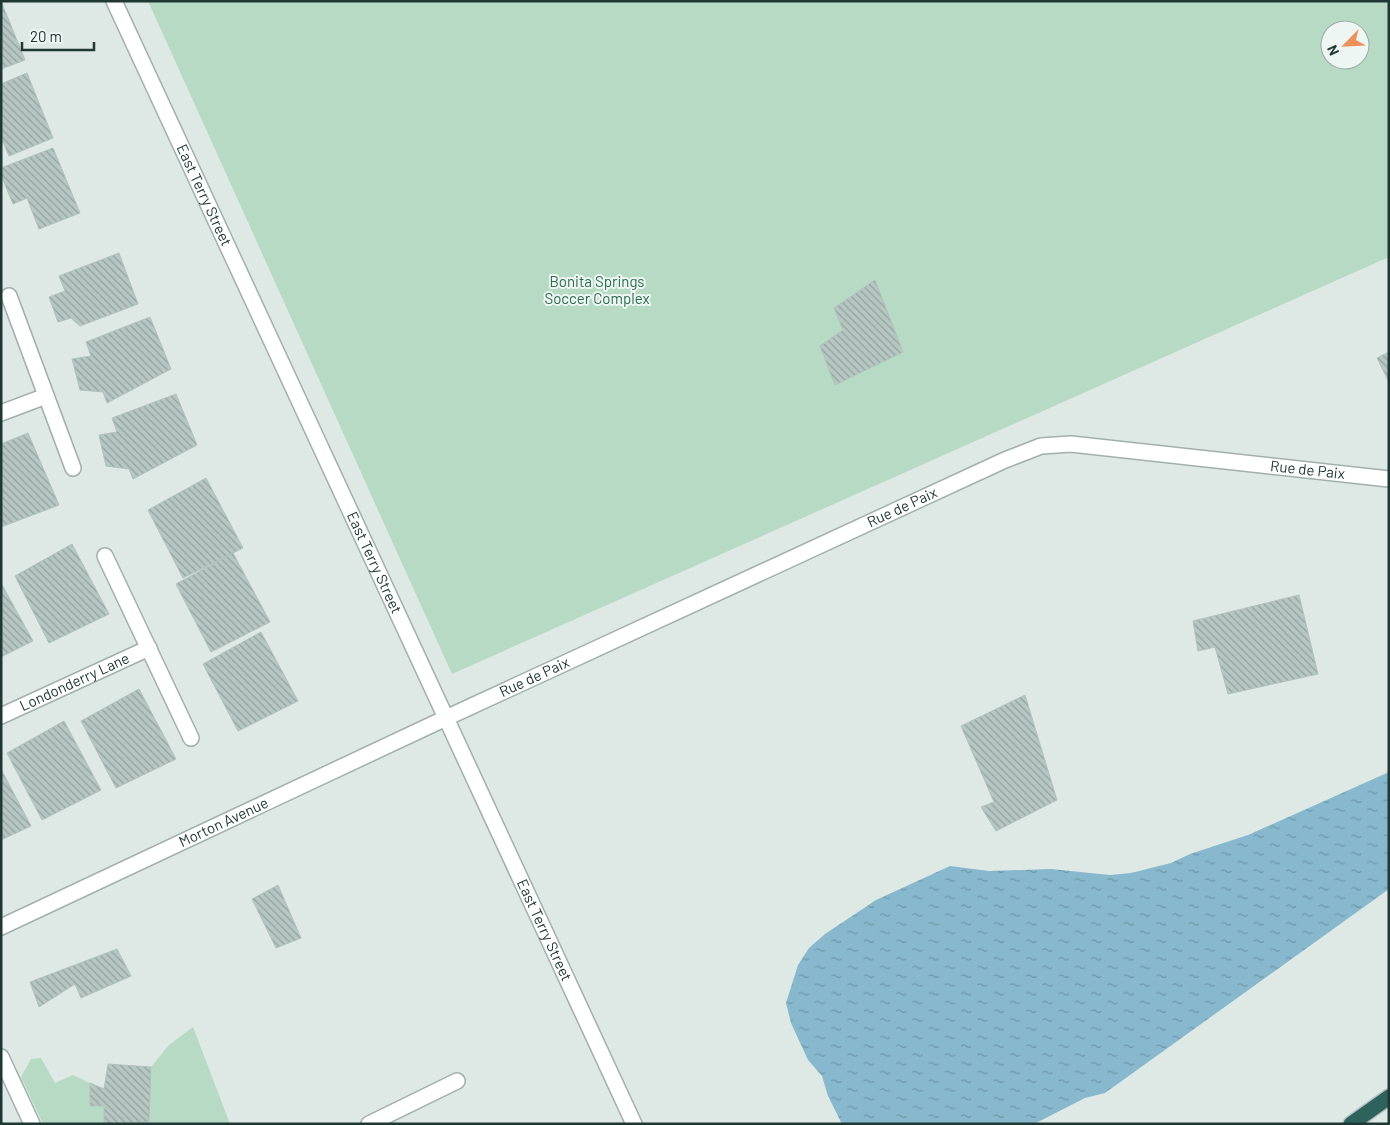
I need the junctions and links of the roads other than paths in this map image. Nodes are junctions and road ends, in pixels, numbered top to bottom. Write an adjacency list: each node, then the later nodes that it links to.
1 (114, 1): 10 (street, East Terry Street)
2 (9, 296): 3 (street)
3 (46, 396): 4 (street); 5 (street)
4 (1, 413)
5 (73, 468)
6 (1389, 479): 10 (street, Rue de Paix)
7 (105, 556): 8 (street, Londonderry Lane)
8 (149, 648): 9 (street, Londonderry Lane); 11 (street, Londonderry Lane)
9 (1, 716)
10 (446, 718): 12 (street, Morton Avenue); 18 (street, East Terry Street)
11 (191, 738)
12 (1, 927)
13 (1, 1057): 16 (street)
14 (457, 1081): 17 (street)
15 (1389, 1097): 19 (highway)
16 (32, 1124)
17 (369, 1124)
18 (634, 1124)
19 (1351, 1124)

